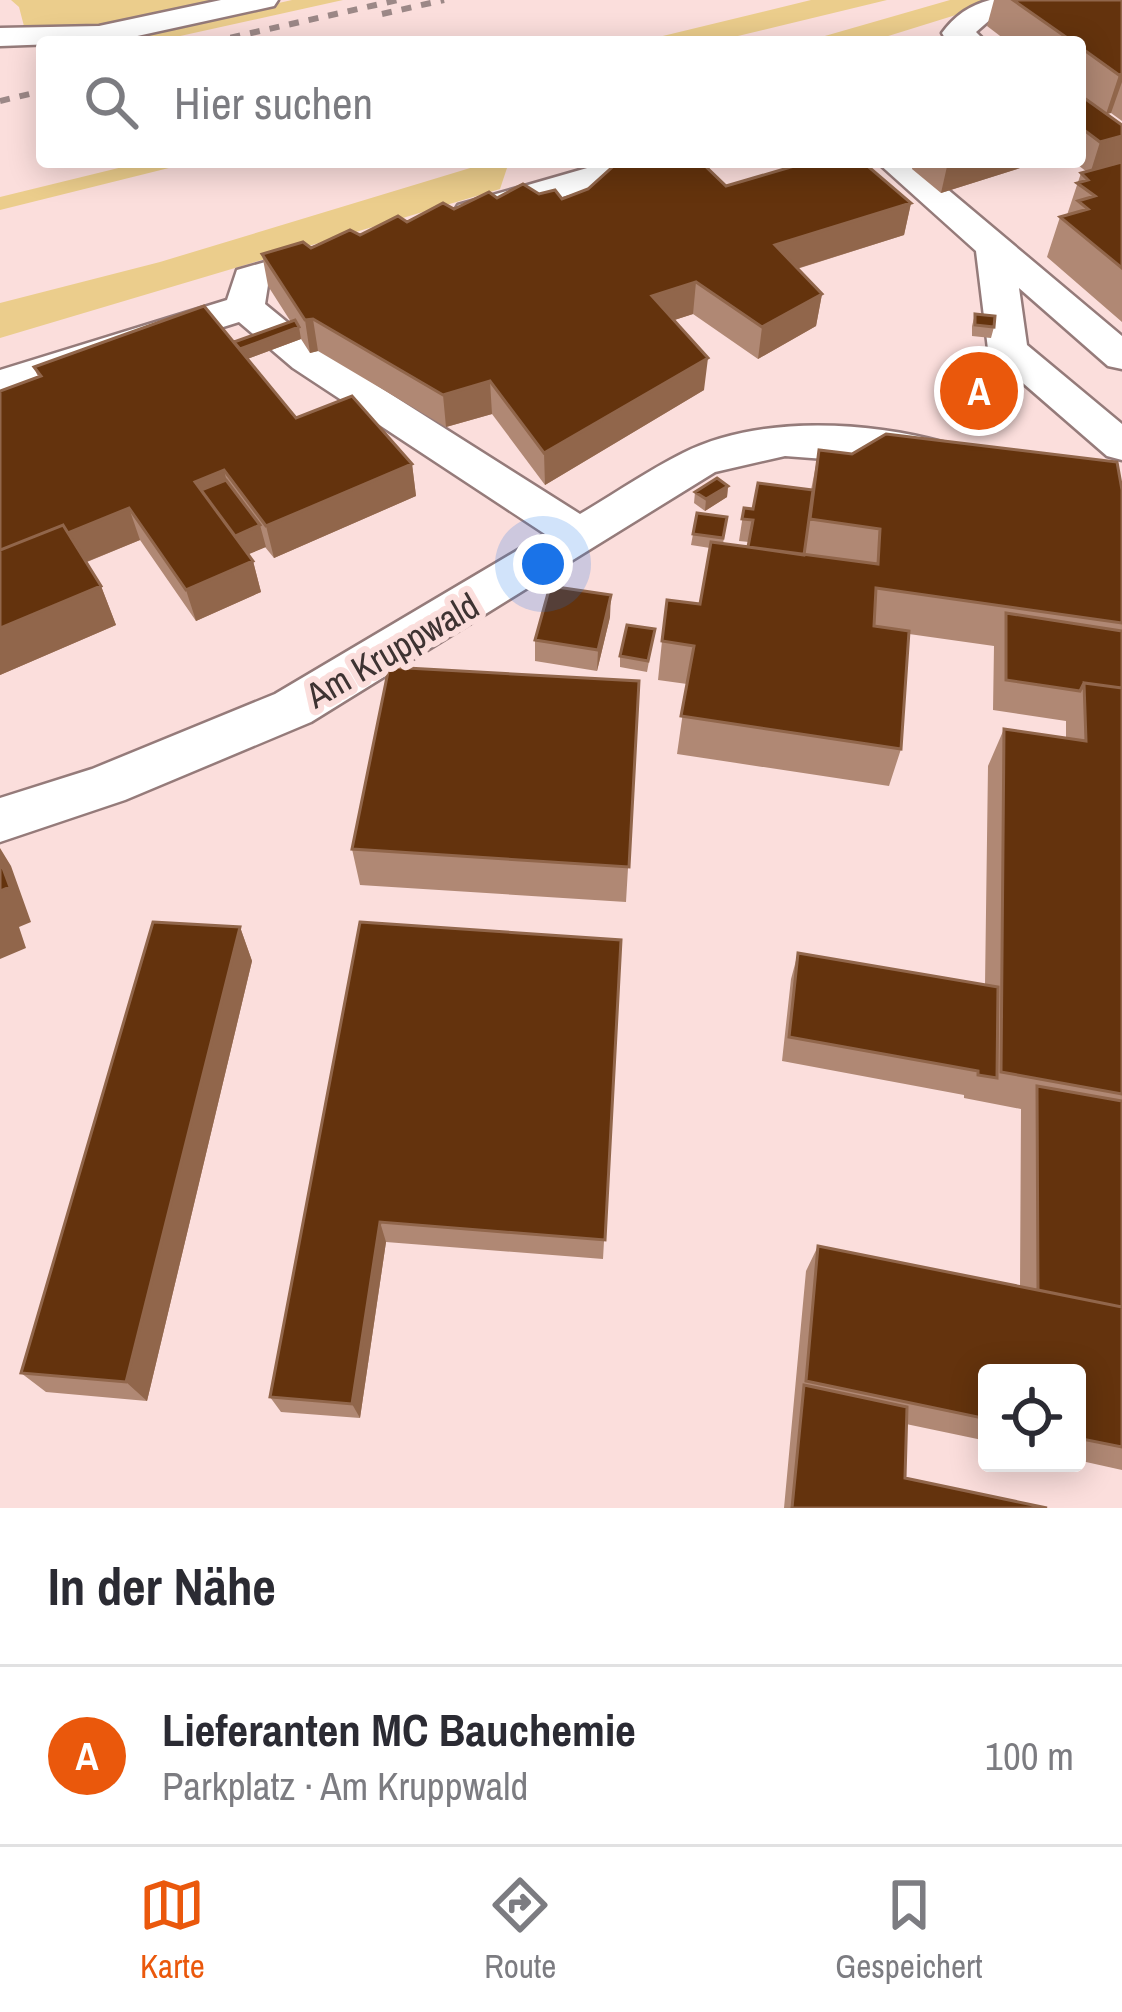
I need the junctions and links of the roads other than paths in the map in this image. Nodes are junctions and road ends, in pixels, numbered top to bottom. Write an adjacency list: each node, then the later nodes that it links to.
1 (263, 0): 3 (street)
2 (1029, 0): 4 (street)
3 (7, 36)
4 (954, 36)
5 (624, 168): 7 (street)
6 (902, 168): 9 (street)
7 (426, 226)
8 (360, 246): 10 (street)
9 (994, 248): 11 (street); 14 (street)
10 (245, 307): 12 (street); 15 (street)
11 (1122, 357)
12 (0, 384)
13 (962, 456): 15 (street, Am Kruppwald)
14 (1114, 466)
15 (582, 537): 16 (street, Am Kruppwald)
16 (0, 820)

